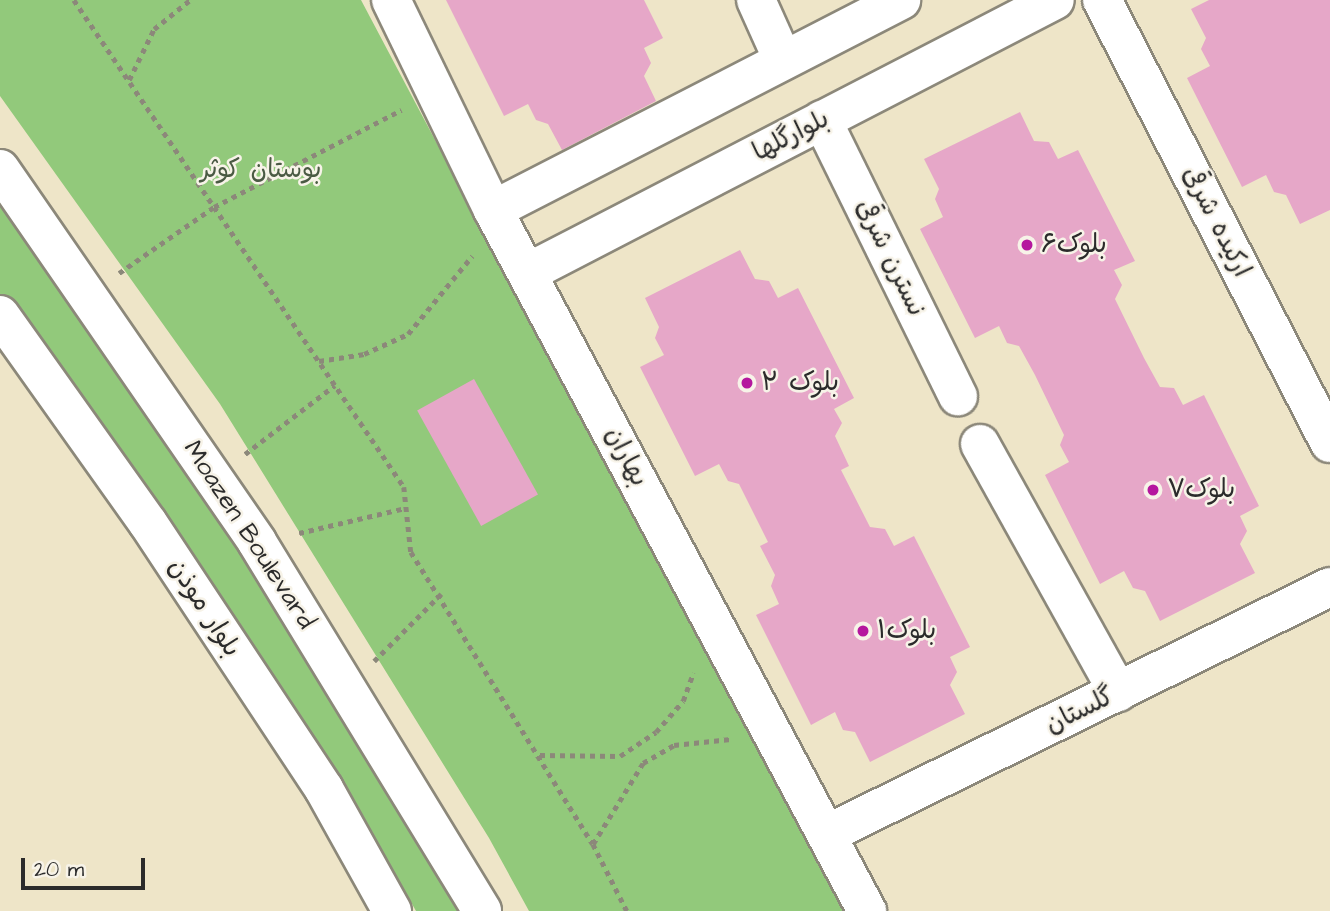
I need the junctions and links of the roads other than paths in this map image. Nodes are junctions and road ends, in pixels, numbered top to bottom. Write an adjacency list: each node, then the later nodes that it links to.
1 (391, 0): 9 (street, بهاران)
2 (756, 0): 6 (street)
3 (901, 0): 6 (street)
4 (1055, 0): 7 (street, بلوارگلها)
5 (1102, 0): 13 (street, ارکیده شرقی)
6 (783, 60): 9 (street)
7 (822, 120): 10 (street, بلوارگلها); 12 (street, نسترن شرقی)
8 (0, 169): 19 (street, Moazen Boulevard)
9 (493, 211): 10 (street, بهاران)
10 (527, 273): 17 (street, بهاران)
11 (0, 315): 18 (street, بلوار موذن)
12 (958, 396)
13 (1330, 443)
14 (980, 444): 16 (street)
15 (1330, 587): 16 (street, گلستان)
16 (1118, 692): 17 (street, گلستان)
17 (829, 833): 20 (street, بهاران)
18 (392, 911)
19 (482, 911)
20 (867, 911)

